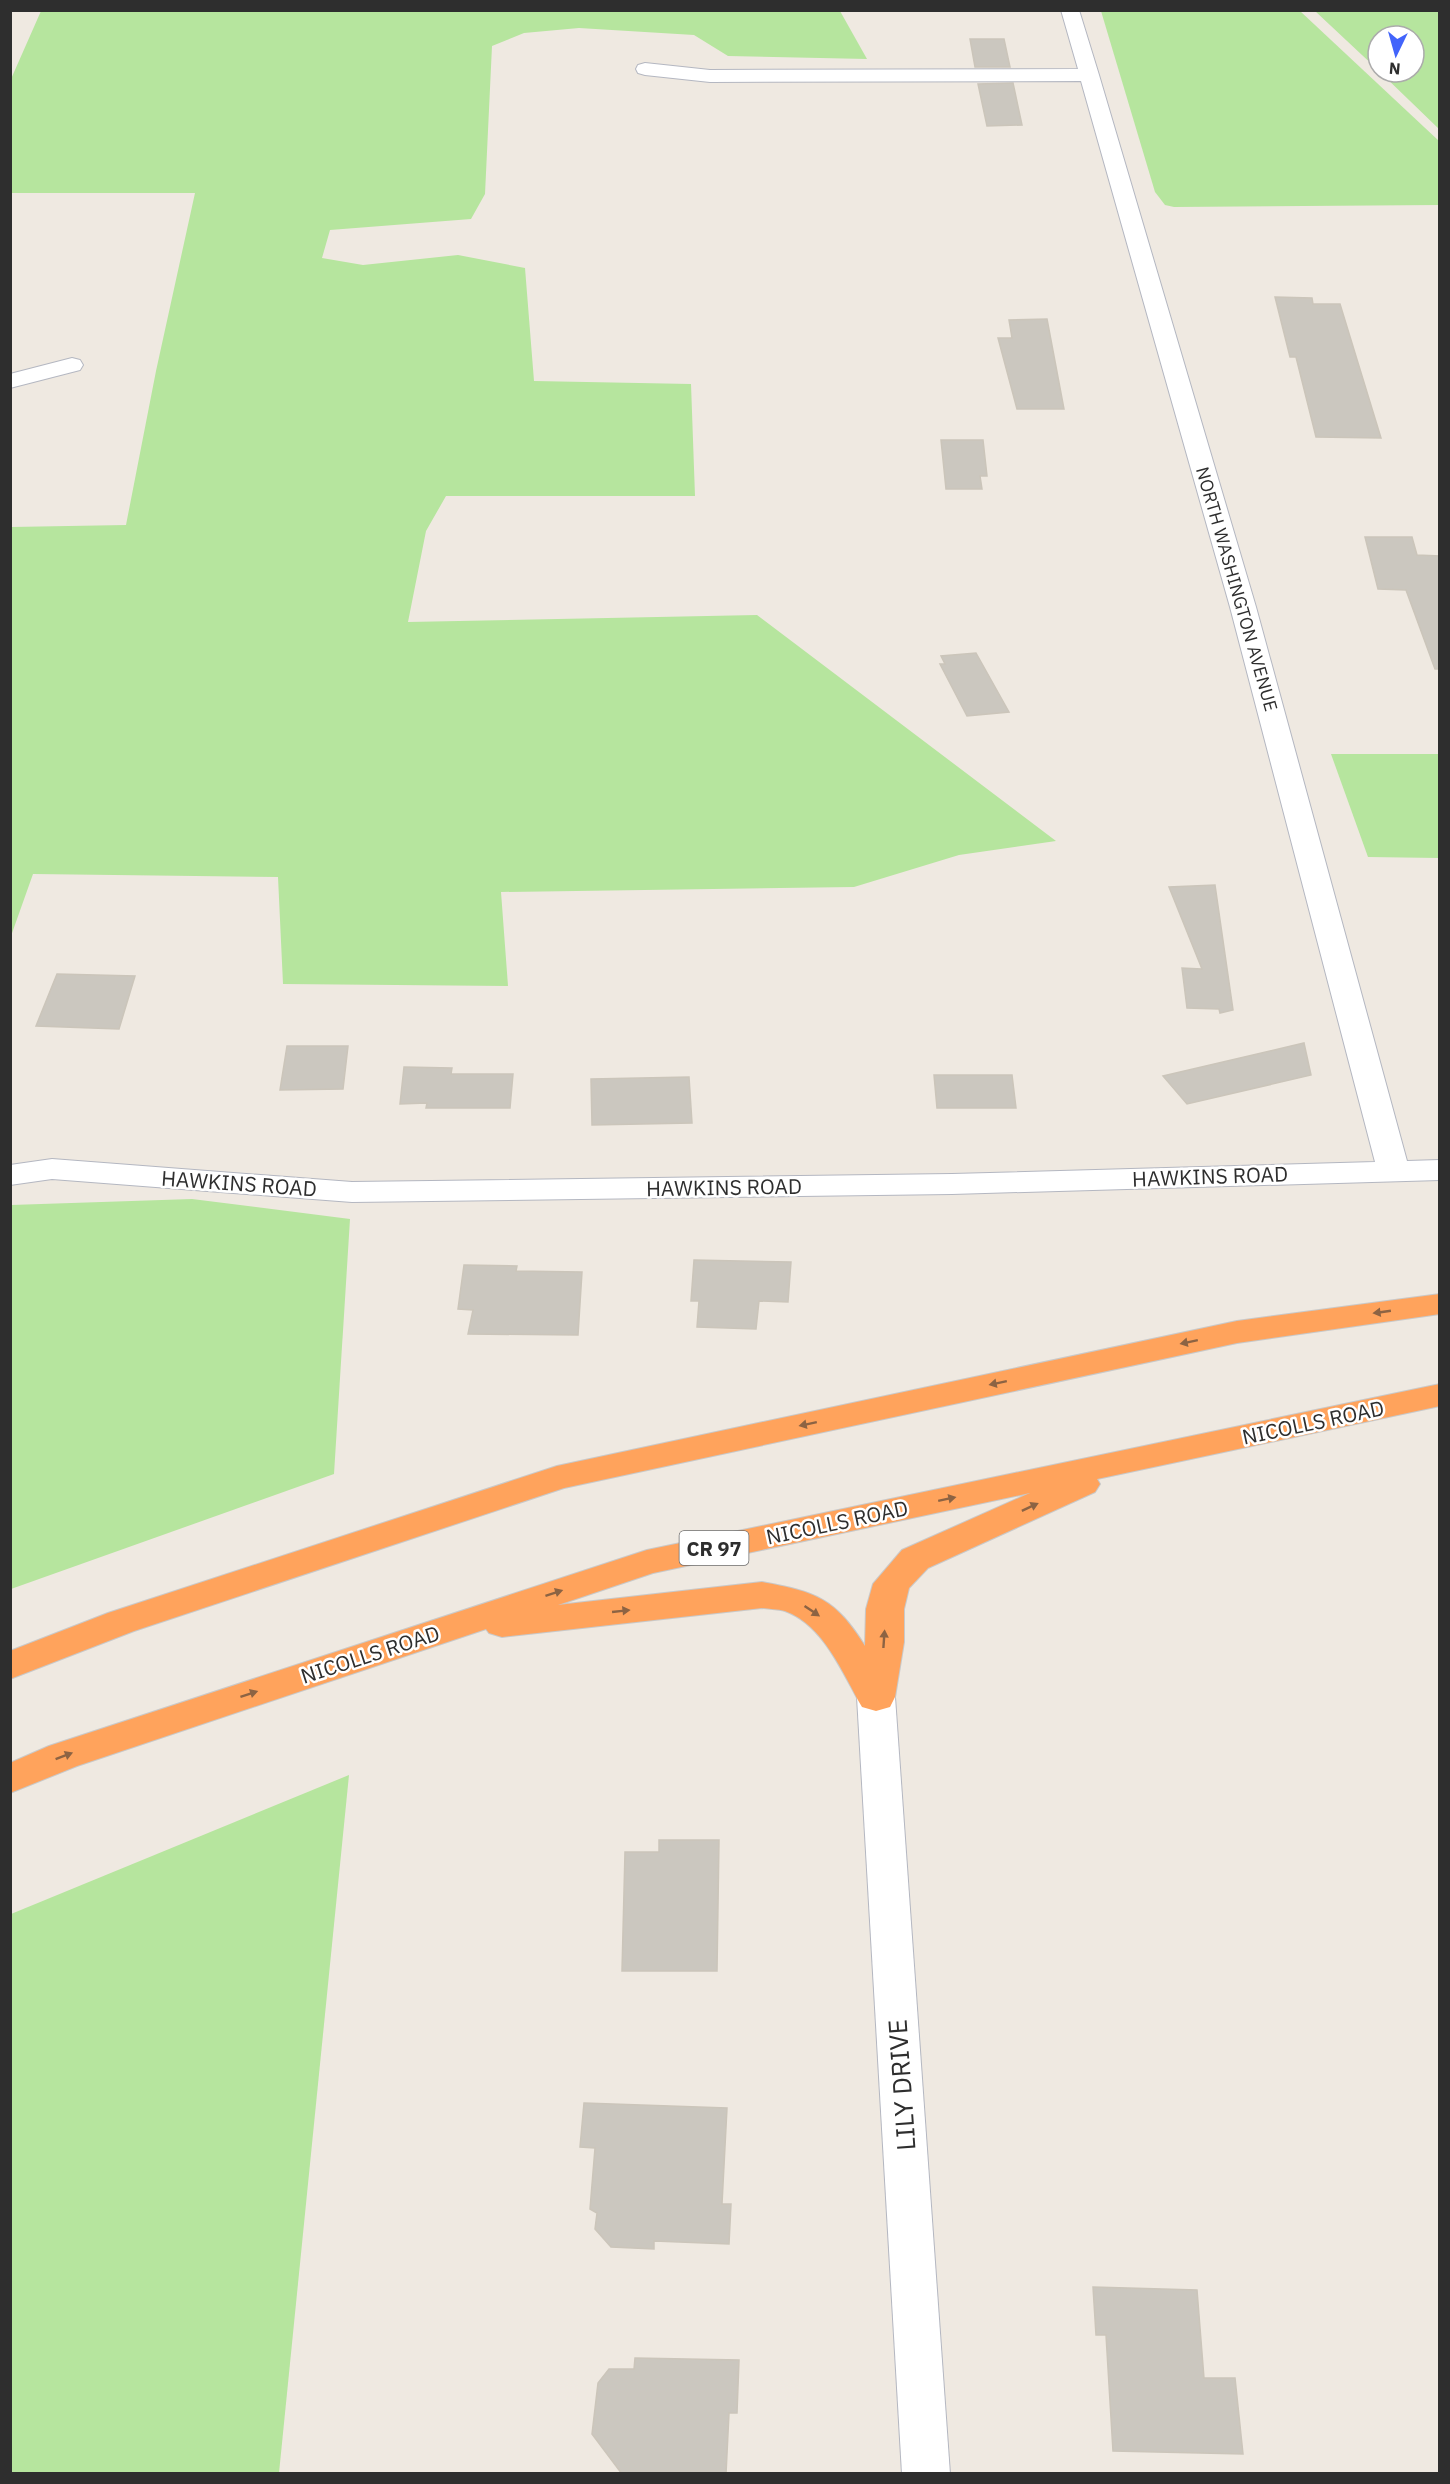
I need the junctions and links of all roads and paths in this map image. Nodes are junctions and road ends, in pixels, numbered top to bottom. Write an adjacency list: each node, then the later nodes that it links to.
1 (1070, 10): 2 (street, NORTH WASHINGTON AVENUE)
2 (1087, 66): 3 (street); 6 (street, NORTH WASHINGTON AVENUE)
3 (645, 69)
4 (72, 365): 5 (street)
5 (10, 381)
6 (1393, 1170): 7 (street, HAWKINS ROAD); 8 (street, HAWKINS ROAD)
7 (1440, 1170)
8 (10, 1175)
9 (1440, 1304): 13 (highway, one-way to 13)
10 (1440, 1395): 11 (highway, NICOLLS ROAD / CR 97)
11 (1137, 1459): 12 (highway, NICOLLS ROAD / CR 97, one-way to 11); 14 (highway, one-way to 11)
12 (438, 1631): 14 (highway, one-way to 14); 15 (highway, NICOLLS ROAD / CR 97, one-way to 12)
13 (10, 1666)
14 (876, 1696): 16 (street, LILY DRIVE)
15 (10, 1779)
16 (926, 2474)

